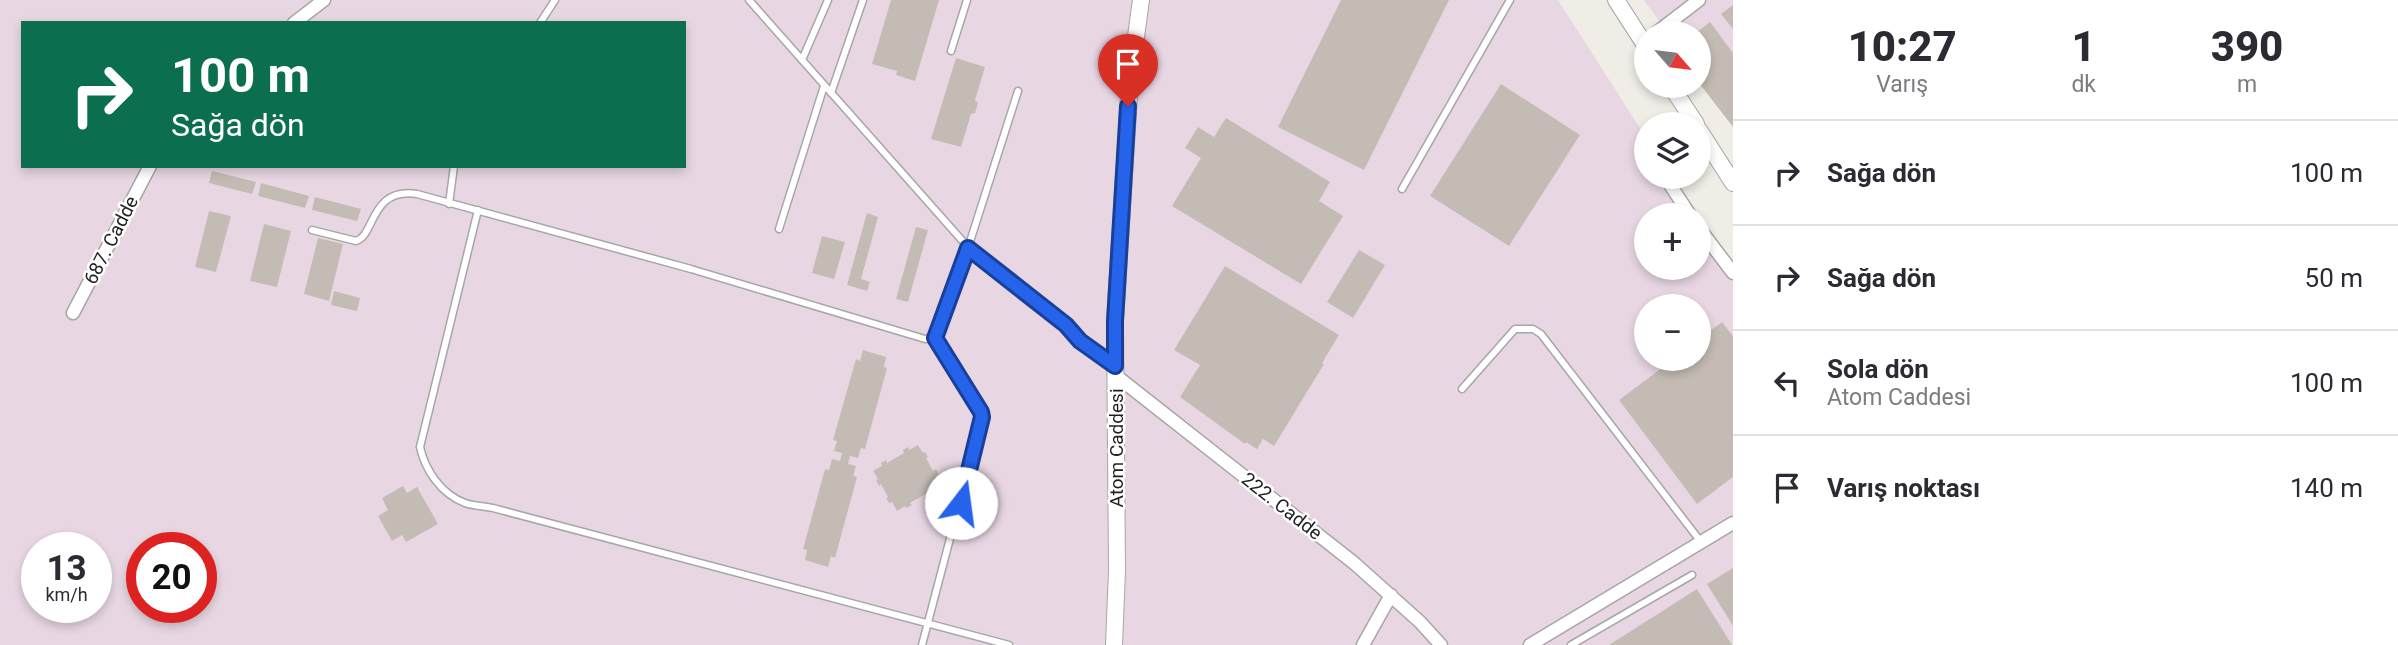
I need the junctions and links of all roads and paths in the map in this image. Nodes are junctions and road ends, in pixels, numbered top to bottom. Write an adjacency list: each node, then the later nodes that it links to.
1 (324, 0): 11 (street)
2 (555, 0): 12 (lane)
3 (749, 0): 16 (lane)
4 (828, 0): 16 (lane)
5 (863, 0): 19 (lane)
6 (967, 0): 15 (lane)
7 (1141, 0): 34 (street, Atom Caddesi)
8 (1510, 0): 24 (lane)
9 (1616, 0): 14 (street)
10 (1699, 0): 13 (street)
11 (297, 21)
12 (541, 21)
13 (1673, 21)
14 (1634, 23)
15 (951, 51)
16 (802, 60): 17 (lane)
17 (824, 86): 19 (lane); 27 (lane)
18 (1018, 91): 30 (lane)
19 (831, 93): 30 (lane)
20 (1711, 149): 23 (street)
21 (149, 168): 32 (street, 687. Cadde)
22 (454, 168): 25 (lane)
23 (1733, 183)
24 (1402, 189)
25 (449, 203): 26 (lane); 28 (lane)
26 (478, 211): 33 (lane); 40 (lane)
27 (779, 229)
28 (313, 230)
29 (1711, 244): 31 (street)
30 (968, 248): 33 (lane); 34 (lane)
31 (1733, 273)
32 (73, 313)
33 (935, 338): 40 (lane)
34 (1115, 371): 39 (street, 222. Cadde); 43 (street, Atom Caddesi)
35 (1462, 389): 37 (lane)
36 (1733, 523): 37 (street)
37 (1701, 542): 46 (street)
38 (1692, 575): 47 (lane)
39 (1391, 595): 44 (street); 45 (street, 222. Cadde)
40 (928, 625): 41 (lane); 42 (lane)
41 (922, 645)
42 (1009, 645)
43 (1114, 645)
44 (1363, 645)
45 (1441, 645)
46 (1530, 645)
47 (1572, 645)

